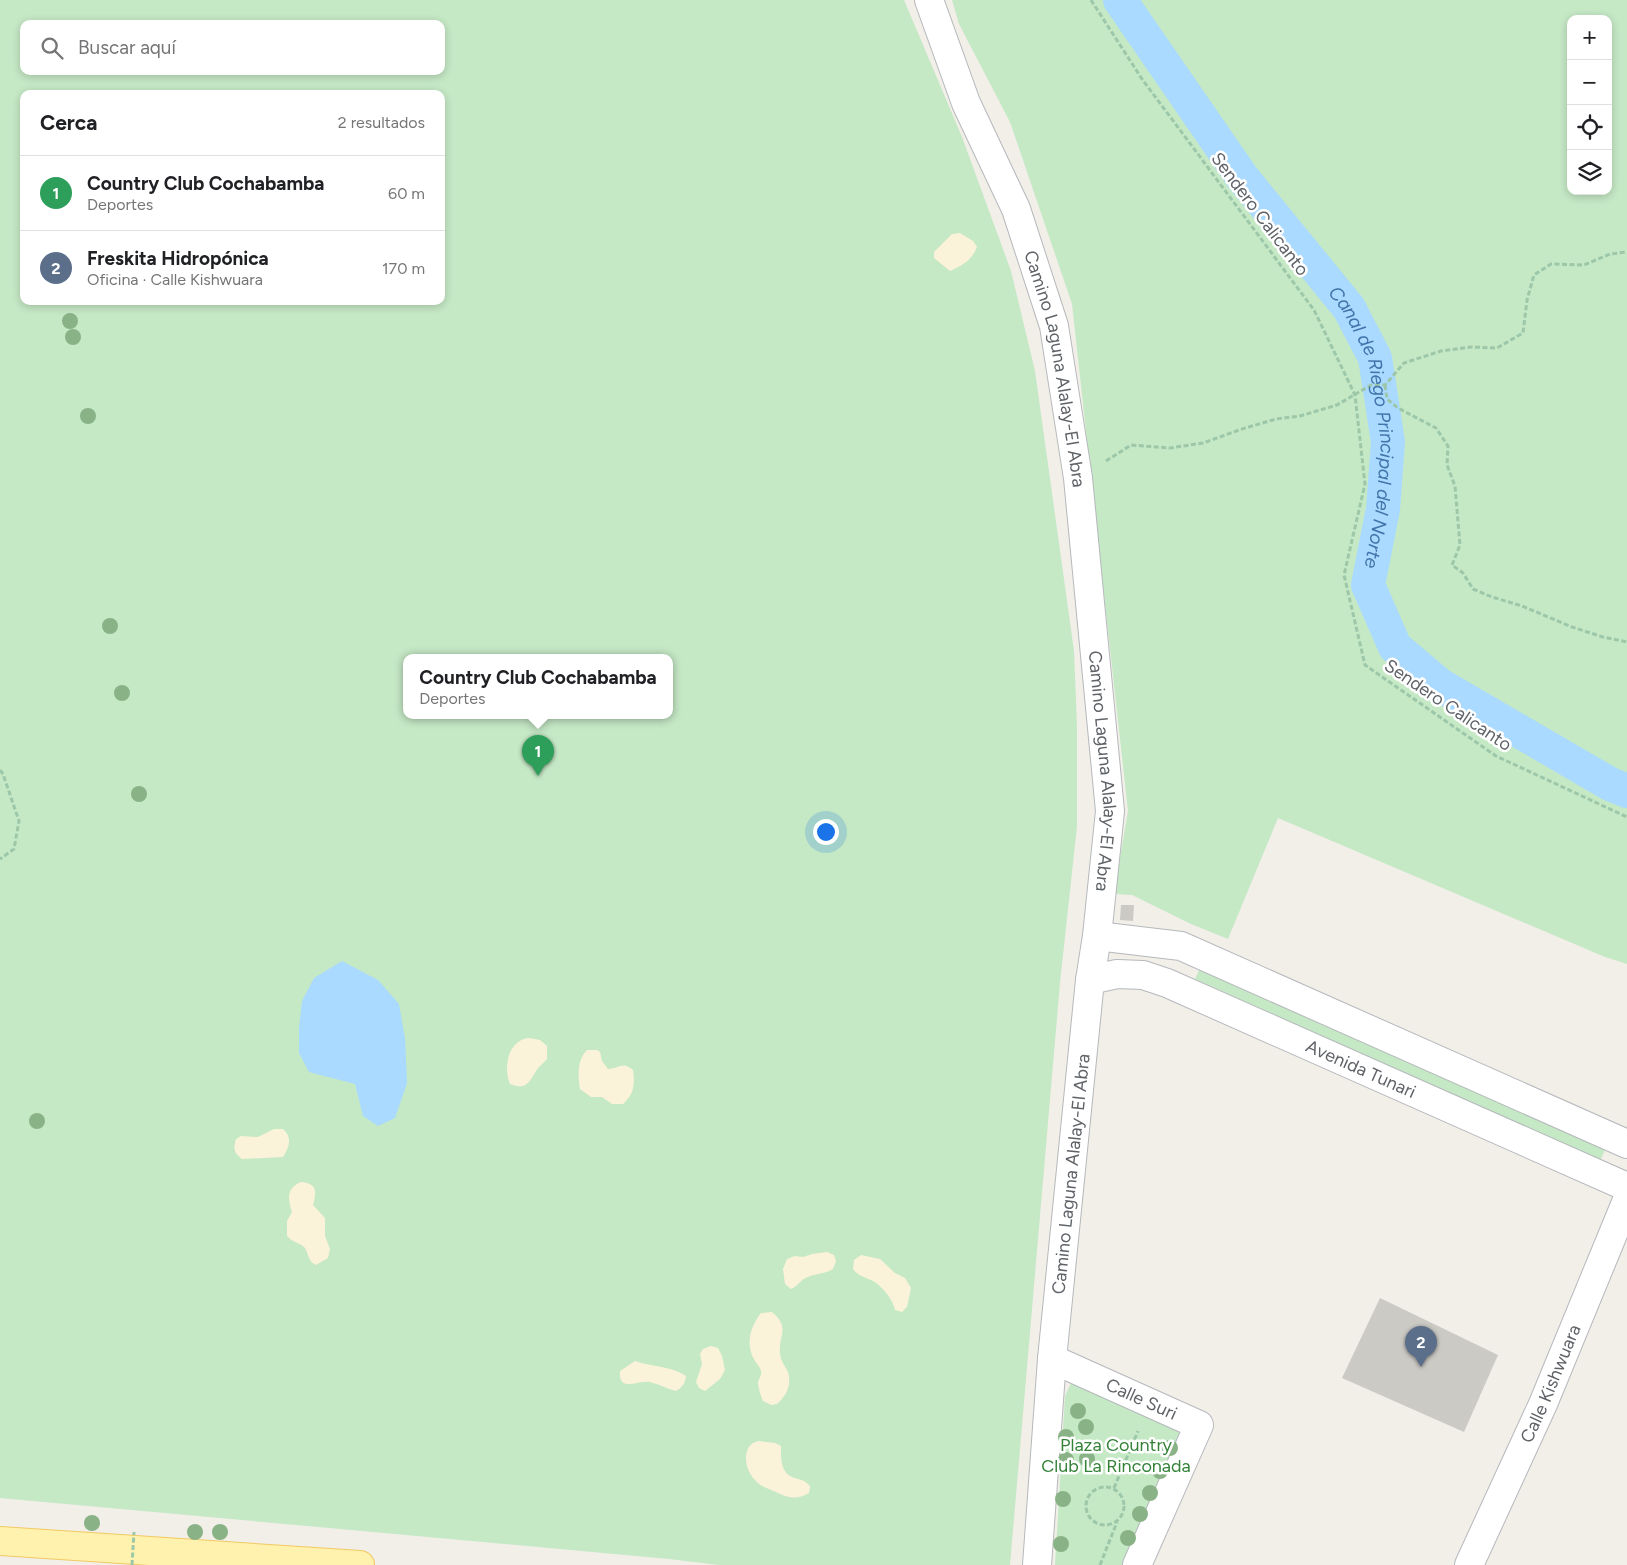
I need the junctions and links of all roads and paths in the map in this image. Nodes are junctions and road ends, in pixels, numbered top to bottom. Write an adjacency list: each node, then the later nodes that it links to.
1 (929, 0): 6 (street, Camino Laguna Alalay-El Abra)
2 (1091, 0): 5 (path, Sendero Calicanto)
3 (1627, 252): 4 (path)
4 (1384, 386): 5 (path); 7 (path)
5 (1355, 395): 6 (path); 9 (path, Sendero Calicanto)
6 (1078, 478): 11 (street, Camino Laguna Alalay-El Abra)
7 (1627, 642)
8 (0, 770): 10 (path)
9 (1627, 817)
10 (0, 859)
11 (1097, 936): 12 (street, Camino Laguna Alalay-El Abra); 13 (street)
12 (1090, 980): 14 (street, Avenida Tunari); 16 (street, Camino Laguna Alalay-El Abra)
13 (1627, 1144)
14 (1627, 1187)
15 (1627, 1200): 27 (street, Calle Kishwuara)
16 (1052, 1359): 24 (street, Camino Laguna Alalay-El Abra); 26 (street, Calle Suri)
17 (1138, 1430): 18 (path)
18 (1114, 1488): 19 (path); 19 (path)
19 (1117, 1522): 25 (path)
20 (134, 1532): 22 (path, bridge)
21 (0, 1541): 23 (main road)
22 (132, 1565)
23 (360, 1565)
24 (1037, 1565)
25 (1100, 1565)
26 (1137, 1565)
27 (1469, 1565)

